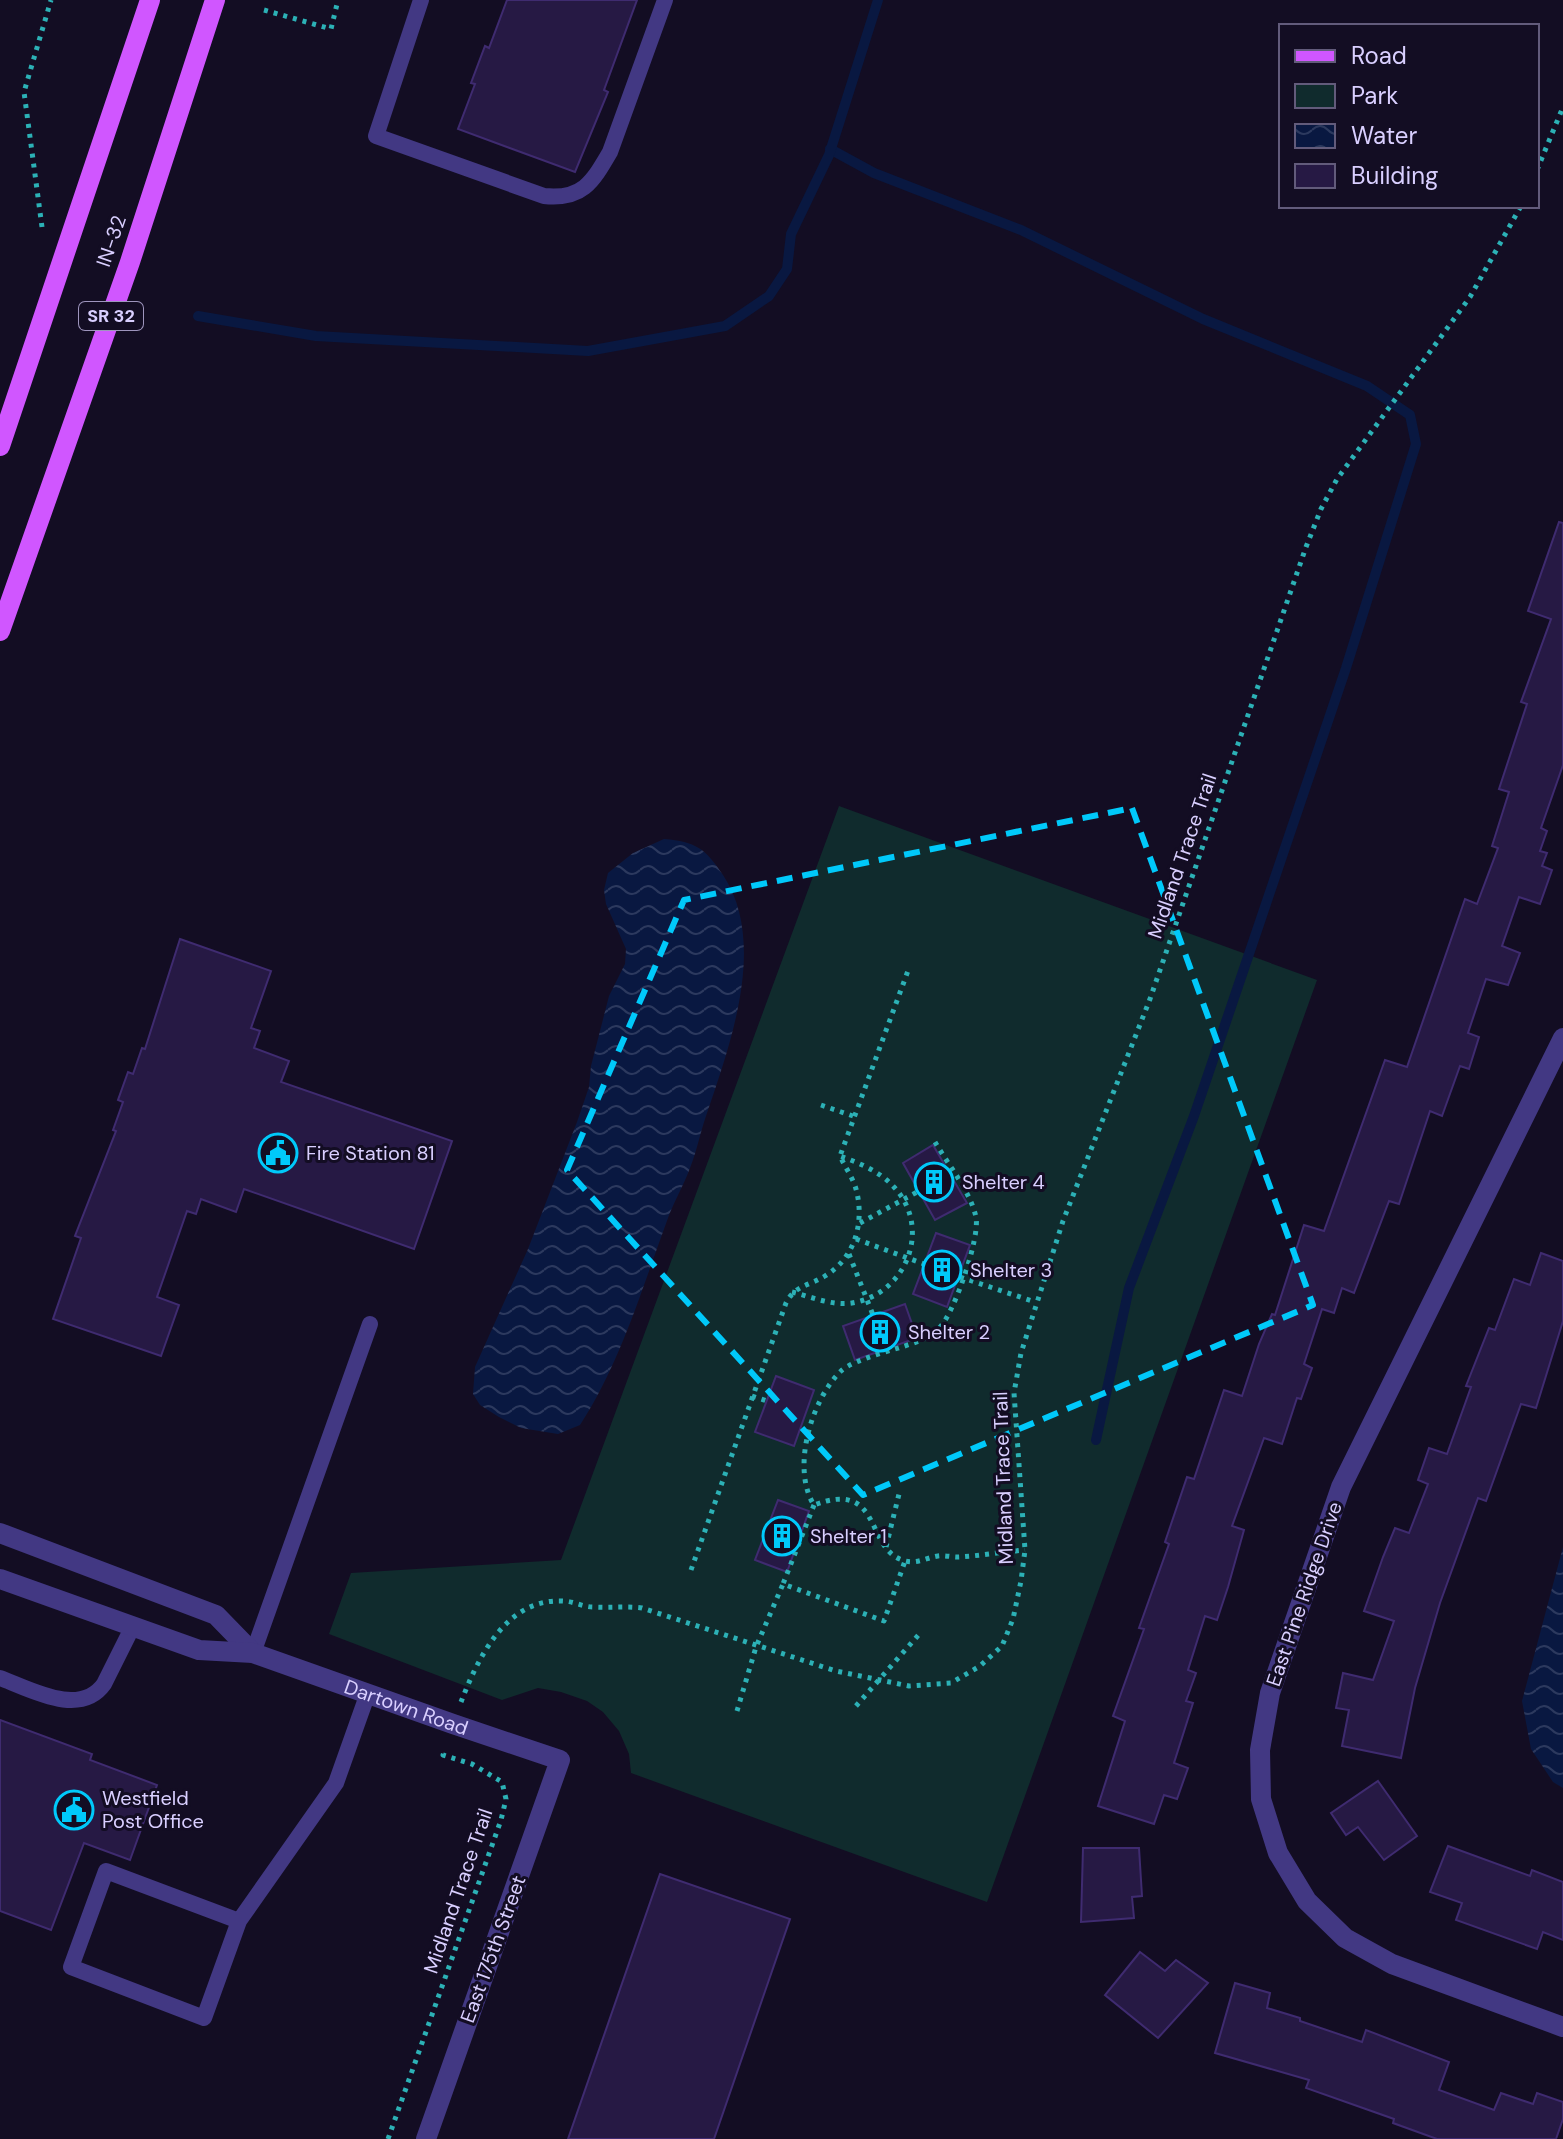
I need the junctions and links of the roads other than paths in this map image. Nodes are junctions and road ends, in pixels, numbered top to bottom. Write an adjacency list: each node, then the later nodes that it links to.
1 (150, 0): 5 (main road, IN-32 / SR 32)
2 (215, 0): 6 (main road, IN-32 / SR 32)
3 (421, 0): 4 (lane)
4 (665, 0)
5 (0, 446)
6 (0, 631)
7 (1563, 1038): 17 (street, East Pine Ridge Drive)
8 (370, 1324): 12 (lane)
9 (0, 1533): 12 (street, Dartown Road)
10 (0, 1579): 11 (street, Dartown Road)
11 (133, 1626): 12 (street, Dartown Road); 13 (lane)
12 (253, 1653): 14 (street, Dartown Road)
13 (0, 1678)
14 (368, 1693): 15 (street, Dartown Road); 16 (lane)
15 (560, 1760): 18 (street, East 175th Street)
16 (239, 1921): 16 (lane)
17 (1563, 2027)
18 (426, 2139)

